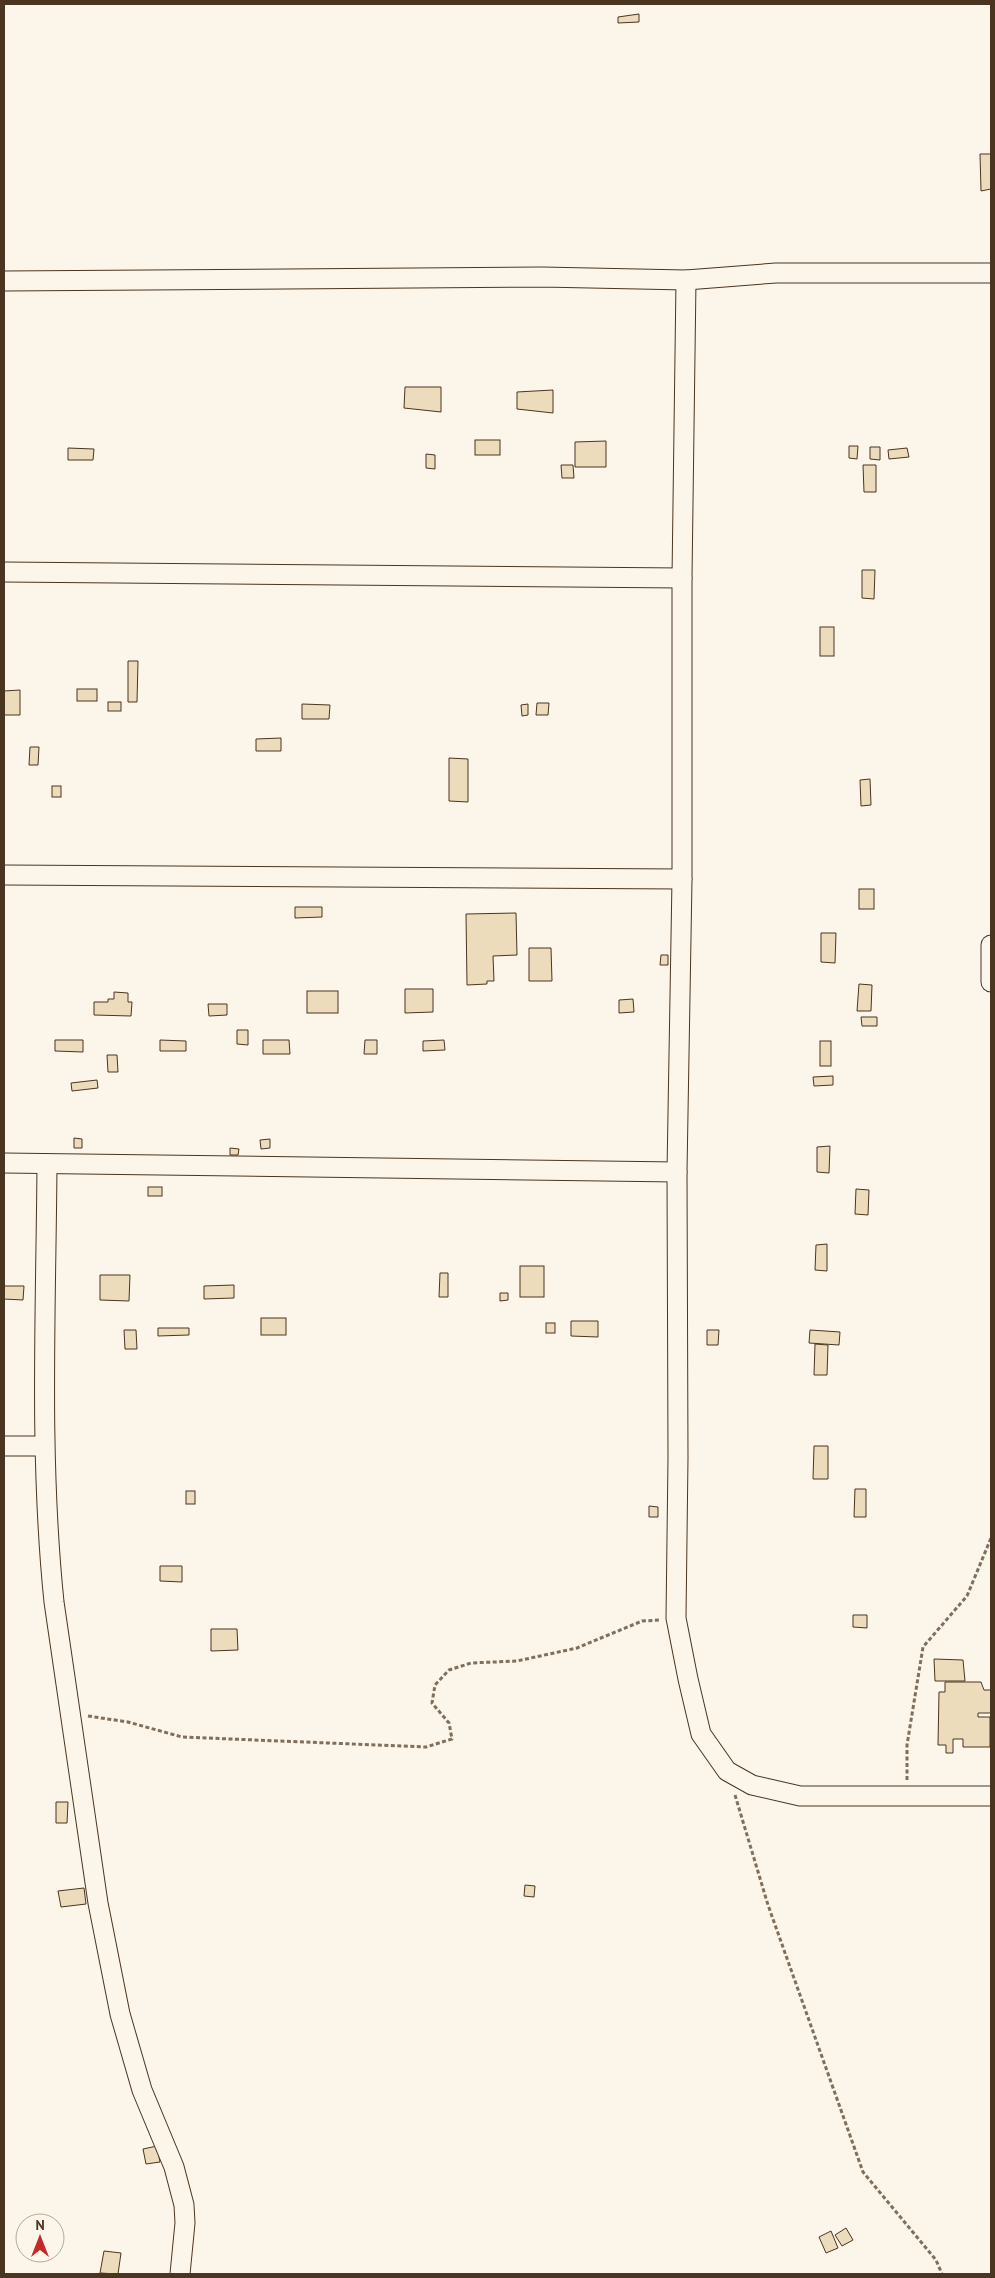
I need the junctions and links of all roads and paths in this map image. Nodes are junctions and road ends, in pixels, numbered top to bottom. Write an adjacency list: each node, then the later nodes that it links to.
1 (991, 274): 2 (street)
2 (686, 280): 3 (street); 5 (street)
3 (4, 281)
4 (4, 572): 5 (street)
5 (682, 578): 7 (street)
6 (4, 875): 7 (street)
7 (682, 879): 12 (street)
8 (991, 945): 9 (street)
9 (991, 982)
10 (4, 1162): 11 (street)
11 (47, 1164): 12 (street); 14 (street)
12 (677, 1172): 16 (street)
13 (4, 1446): 14 (street)
14 (44, 1446): 17 (street)
15 (991, 1538): 19 (path)
16 (676, 1618): 17 (path); 18 (street)
17 (70, 1713): 21 (street)
18 (727, 1770): 19 (street); 22 (path)
19 (906, 1796): 20 (street)
20 (991, 1796)
21 (180, 2274)
22 (942, 2274)

